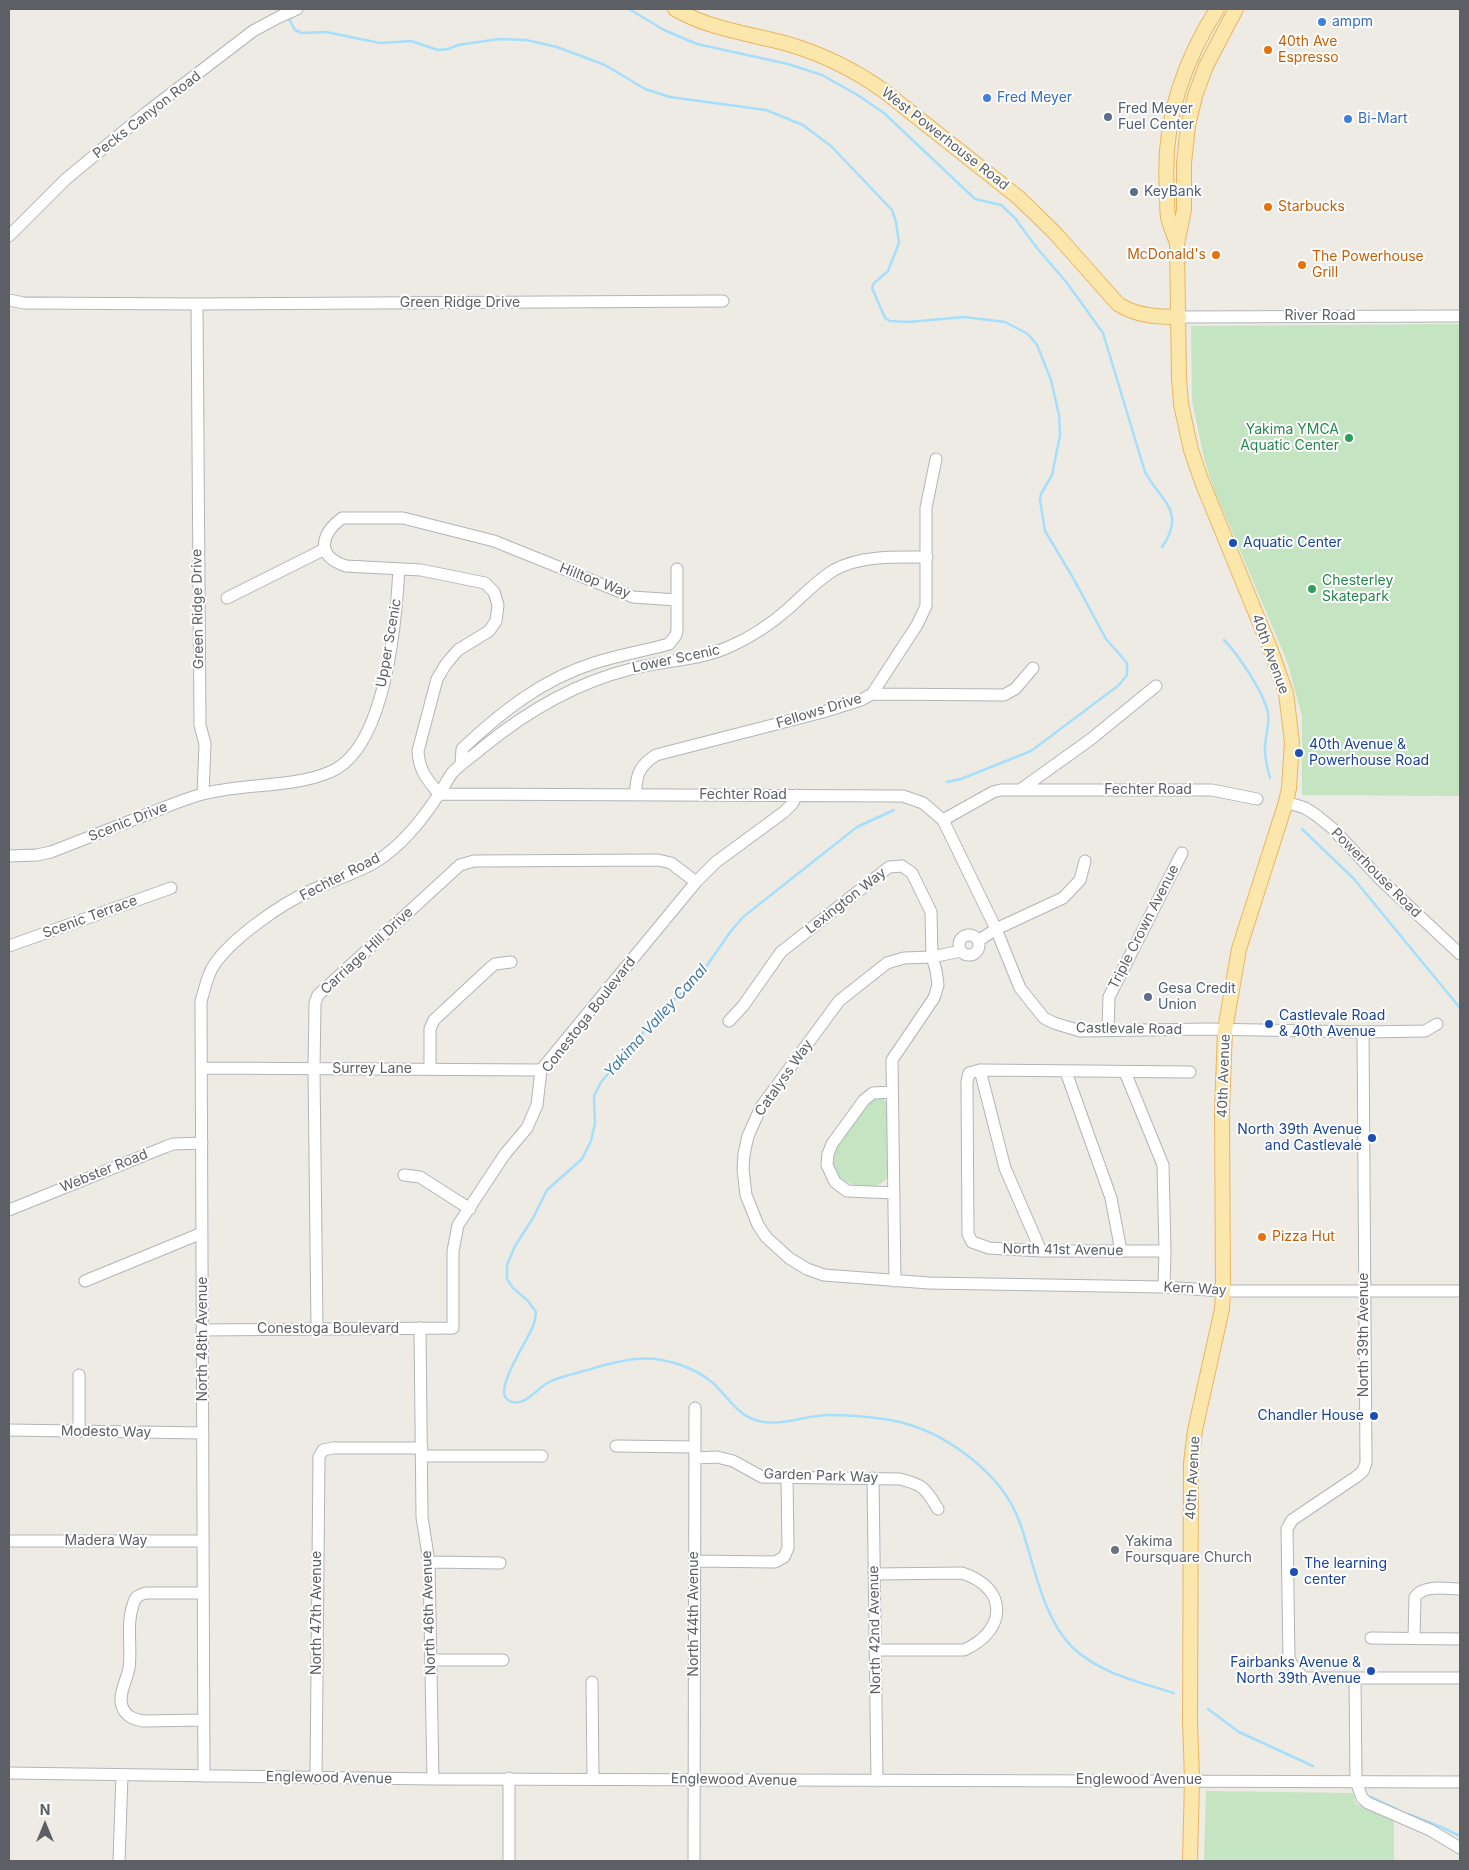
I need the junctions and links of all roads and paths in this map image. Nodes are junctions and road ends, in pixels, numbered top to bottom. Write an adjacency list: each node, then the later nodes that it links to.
1 (297, 9): 5 (street, Pecks Canyon Road)
2 (675, 9): 11 (main road, West Powerhouse Road)
3 (1218, 9): 6 (main road)
4 (1236, 9): 6 (main road)
5 (9, 236)
6 (1177, 244): 11 (main road, 40th Avenue)
7 (9, 300): 9 (street, Green Ridge Drive)
8 (723, 301): 9 (street, Green Ridge Drive)
9 (197, 304): 25 (street, Green Ridge Drive)
10 (1460, 316): 11 (street, River Road)
11 (1179, 317): 30 (main road, 40th Avenue)
12 (936, 459): 14 (street, Fellows Drive)
13 (325, 549): 15 (street); 17 (street); 18 (street, Hilltop Way)
14 (927, 557): 21 (street, Fellows Drive); 22 (street, Lower Scenic)
15 (399, 569): 23 (street, Upper Scenic); 26 (street)
16 (677, 569): 18 (street)
17 (227, 598)
18 (677, 600): 22 (street)
19 (1033, 668): 21 (street)
20 (1156, 686): 24 (street)
21 (872, 694): 27 (street, Fellows Drive)
22 (461, 764): 26 (street, Lower Scenic)
23 (247, 786): 25 (street, Scenic Drive)
24 (1020, 790): 29 (street, Fechter Road); 31 (street, Fechter Road)
25 (204, 794): 33 (street, Scenic Drive)
26 (439, 794): 27 (street, Fechter Road); 37 (street, Fechter Road)
27 (636, 795): 28 (street, Fechter Road)
28 (797, 795): 31 (street, Fechter Road); 35 (street, Conestoga Boulevard)
29 (1257, 799)
30 (1286, 802): 40 (street, Powerhouse Road); 45 (main road, 40th Avenue)
31 (943, 820): 38 (street, Castlevale Road)
32 (1182, 853): 46 (street, Triple Crown Avenue)
33 (9, 856)
34 (1085, 861): 38 (street, Catalyss Way)
35 (696, 882): 49 (street, Carriage Hill Drive); 51 (street, Conestoga Boulevard)
36 (172, 888): 39 (street, Scenic Terrace)
37 (258, 923): 48 (street, North 48th Avenue)
38 (996, 929): 41 (street, Catalyss Way); 46 (street, Castlevale Road)
39 (9, 946)
40 (1460, 954)
41 (932, 957): 43 (street, Lexington Way); 56 (street, Lexington Way); 67 (street, Catalyss Way)
42 (511, 962): 50 (street)
43 (730, 1021)
44 (1437, 1024): 47 (street, Castlevale Road)
45 (1225, 1030): 46 (street, Castlevale Road); 47 (street, Castlevale Road); 70 (main road, 40th Avenue)
46 (1108, 1031)
47 (1363, 1032): 71 (street, North 39th Avenue)
48 (202, 1068): 49 (street, Surrey Lane); 57 (street, North 48th Avenue)
49 (314, 1069): 50 (street, Surrey Lane); 74 (street, Carriage Hill Drive)
50 (430, 1069): 51 (street, Surrey Lane)
51 (542, 1070): 60 (street, Conestoga Boulevard)
52 (980, 1070): 53 (street); 63 (street); 63 (street, North 41st Avenue)
53 (1066, 1072): 54 (street); 64 (street)
54 (1125, 1072): 55 (street); 65 (street)
55 (1190, 1072)
56 (892, 1092): 59 (street, Lexington Way); 59 (street)
57 (202, 1143): 61 (street, Webster Road); 62 (street, North 48th Avenue)
58 (404, 1175): 60 (street)
59 (894, 1193): 67 (street, Lexington Way)
60 (470, 1209): 73 (street, Conestoga Boulevard)
61 (9, 1210)
62 (202, 1233): 66 (street); 75 (street, North 48th Avenue)
63 (1041, 1251): 64 (street, North 41st Avenue)
64 (1121, 1251): 65 (street, North 41st Avenue)
65 (1166, 1251): 69 (street)
66 (85, 1281)
67 (895, 1281): 68 (street, Catalyss Way)
68 (929, 1283): 69 (street, Kern Way)
69 (1164, 1287): 70 (street, Kern Way)
70 (1223, 1291): 71 (street, Kern Way); 114 (main road, 40th Avenue)
71 (1364, 1291): 72 (street, Kern Way); 102 (street, North 39th Avenue)
72 (1460, 1291)
73 (420, 1328): 74 (street, Conestoga Boulevard); 82 (street)
74 (317, 1329): 75 (street, Conestoga Boulevard)
75 (202, 1330): 80 (street, North 48th Avenue)
76 (79, 1375): 79 (street)
77 (695, 1408): 83 (street, North 44th Avenue)
78 (9, 1430): 79 (street, Modesto Way)
79 (79, 1431): 80 (street, Modesto Way)
80 (203, 1433): 89 (street, North 48th Avenue)
81 (616, 1446): 83 (street)
82 (422, 1452): 84 (street); 91 (street, North 46th Avenue); 109 (street, North 47th Avenue)
83 (695, 1452): 85 (street, Garden Park Way); 90 (street, North 44th Avenue)
84 (542, 1456)
85 (787, 1478): 86 (street, Garden Park Way); 90 (street)
86 (873, 1478): 87 (street, Garden Park Way); 93 (street, North 42nd Avenue)
87 (938, 1509)
88 (9, 1541): 89 (street, Madera Way)
89 (203, 1541): 95 (street, North 48th Avenue)
90 (695, 1561): 113 (street, North 44th Avenue)
91 (430, 1562): 92 (street); 100 (street, North 46th Avenue)
92 (500, 1563)
93 (874, 1574): 99 (street, North 42nd Avenue); 99 (street)
94 (1460, 1589): 97 (street)
95 (203, 1593): 105 (street, North 48th Avenue); 105 (street)
96 (1371, 1638): 97 (street)
97 (1414, 1638): 98 (street)
98 (1460, 1638)
99 (875, 1650): 115 (street, North 42nd Avenue)
100 (432, 1660): 101 (street); 112 (street, North 46th Avenue)
101 (503, 1660)
102 (1355, 1678): 103 (street); 116 (street)
103 (1460, 1678)
104 (592, 1682): 111 (street)
105 (204, 1720): 108 (street, North 48th Avenue)
106 (9, 1773): 107 (street, Englewood Avenue)
107 (122, 1775): 108 (street, Englewood Avenue); 119 (street)
108 (204, 1776): 109 (street, Englewood Avenue)
109 (316, 1778): 112 (street, Englewood Avenue)
110 (510, 1778): 111 (street, Englewood Avenue); 112 (street, Englewood Avenue); 120 (street)
111 (593, 1778): 113 (street, Englewood Avenue)
112 (432, 1779)
113 (694, 1780): 115 (street, Englewood Avenue); 121 (street, North 44th Avenue)
114 (1192, 1780): 115 (street, Englewood Avenue); 116 (street, Englewood Avenue); 122 (main road, 40th Avenue)
115 (876, 1781)
116 (1356, 1781): 117 (street, Englewood Avenue); 118 (street)
117 (1460, 1782)
118 (1460, 1848)
119 (119, 1861)
120 (508, 1861)
121 (694, 1861)
122 (1190, 1861)

